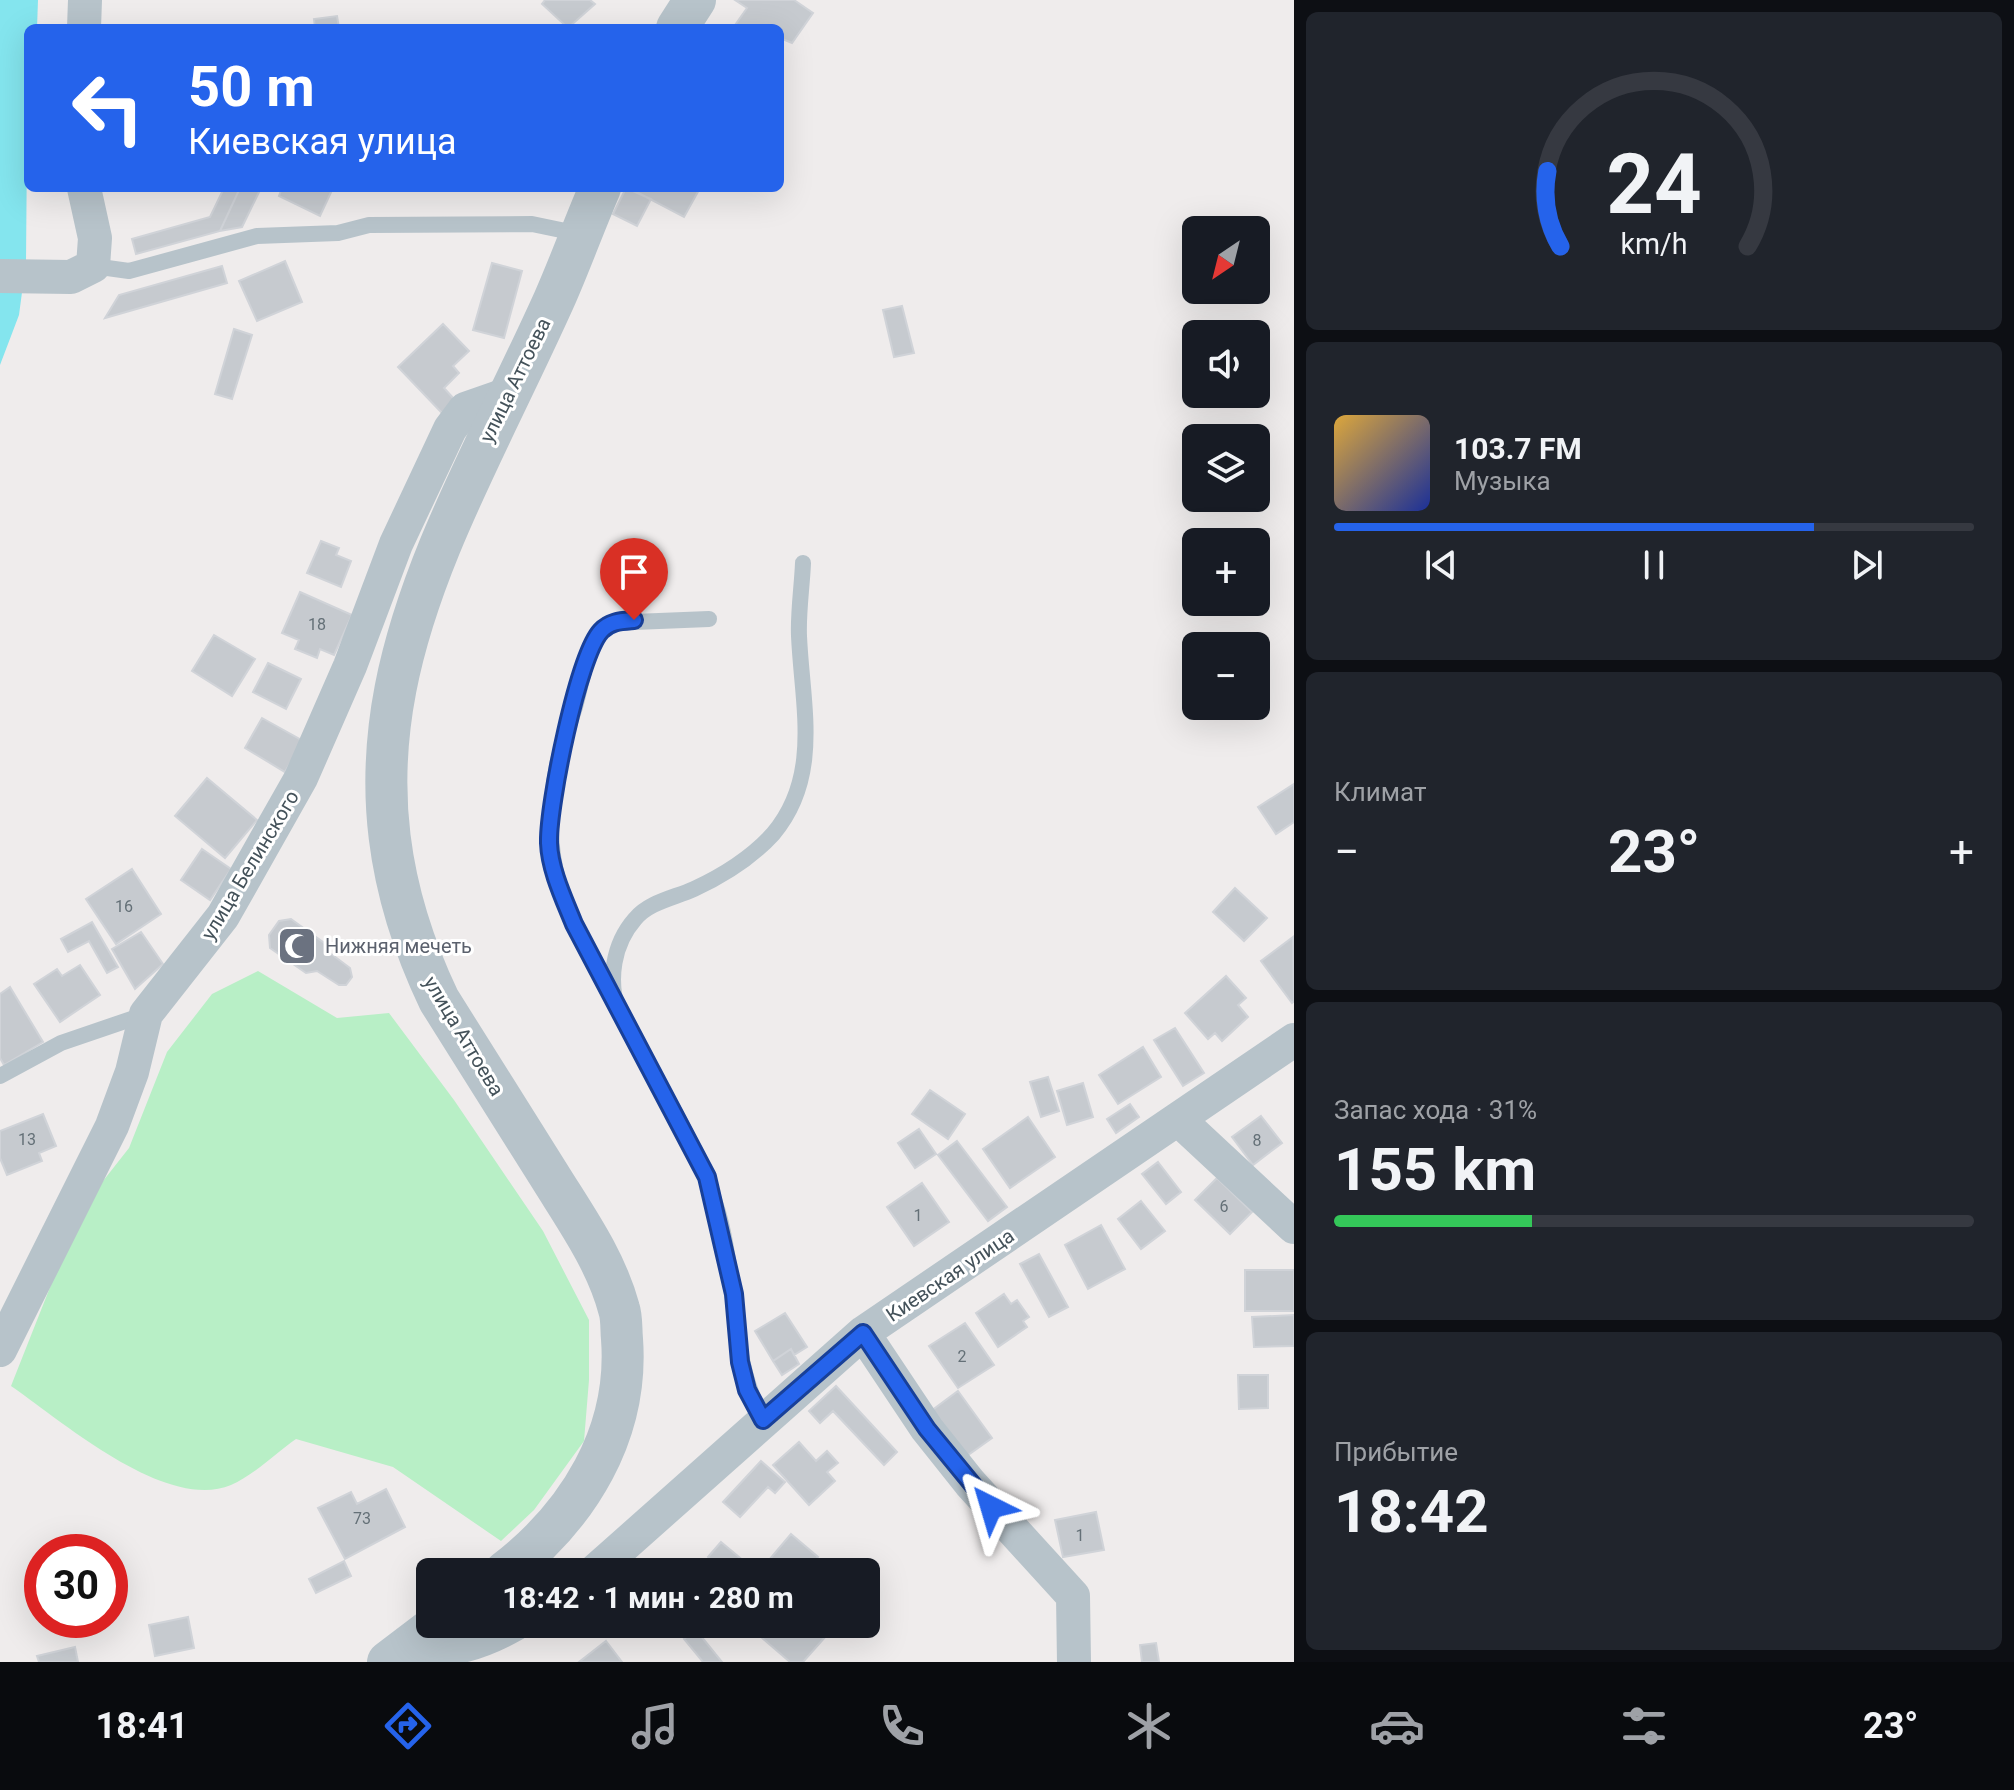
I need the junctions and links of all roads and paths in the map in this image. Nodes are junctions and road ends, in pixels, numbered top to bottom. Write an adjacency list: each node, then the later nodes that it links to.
1 (85, 0): 3 (street)
2 (695, 0): 4 (street)
3 (84, 24)
4 (680, 24)
5 (85, 192): 8 (street)
6 (598, 192): 7 (street, улица Аттоева)
7 (580, 234): 8 (lane); 10 (street, улица Аттоева)
8 (82, 272): 9 (street)
9 (0, 276)
10 (508, 394): 14 (street, улица Белинского); 22 (street, улица Аттоева)
11 (803, 563): 13 (lane)
12 (709, 619): 13 (lane)
13 (612, 990): 21 (lane)
14 (146, 1014): 16 (lane); 20 (street, улица Белинского)
15 (1294, 1040): 17 (street, Киевская улица)
16 (0, 1076)
17 (1178, 1119): 18 (street); 19 (street, Киевская улица)
18 (1294, 1227)
19 (863, 1333): 21 (street, Киевская улица); 27 (street)
20 (0, 1350)
21 (763, 1420): 23 (street, Киевская улица)
22 (520, 1558)
23 (610, 1558)
24 (420, 1638): 26 (street)
25 (490, 1638): 26 (street)
26 (396, 1656)
27 (1074, 1662)

